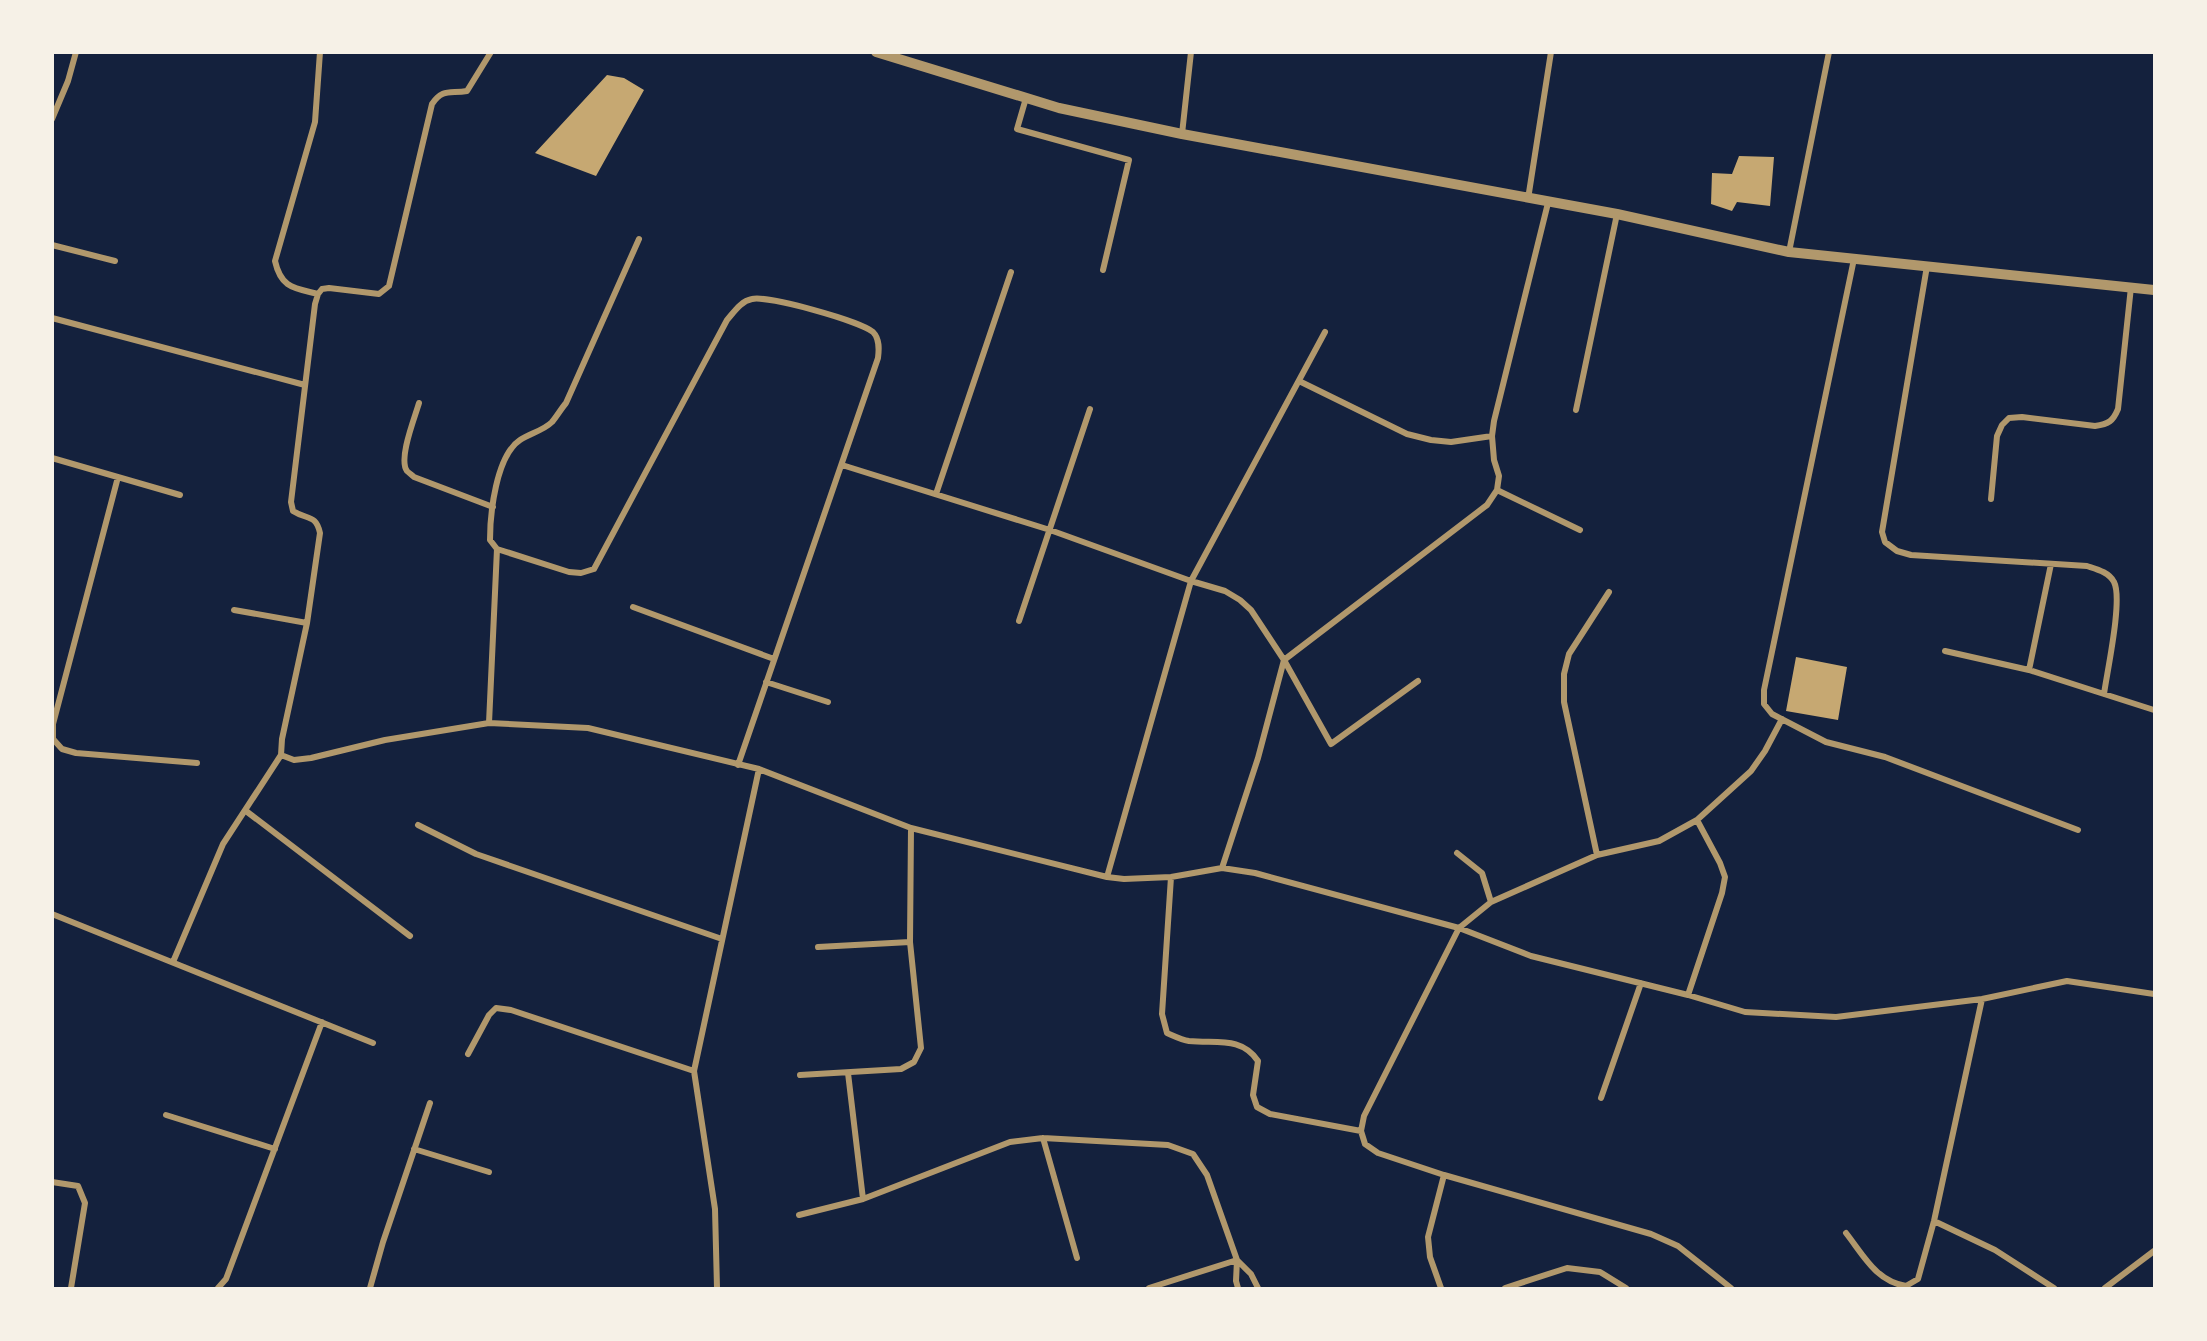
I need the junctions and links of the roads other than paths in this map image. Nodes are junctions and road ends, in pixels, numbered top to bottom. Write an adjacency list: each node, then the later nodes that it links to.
1 (76, 52): 9 (street)
2 (320, 52): 24 (street)
3 (491, 52): 24 (street)
4 (876, 52): 8 (street)
5 (1191, 52): 10 (street)
6 (1551, 52): 11 (street)
7 (1829, 52): 16 (street)
8 (1026, 98): 10 (street); 20 (street)
9 (52, 119)
10 (1182, 134): 11 (street)
11 (1528, 199): 12 (street)
12 (1548, 203): 13 (street); 32 (street)
13 (1617, 214): 16 (street); 31 (street)
14 (639, 239): 40 (street)
15 (52, 245): 18 (street)
16 (1789, 252): 17 (street)
17 (1854, 259): 19 (street); 60 (street)
18 (115, 261)
19 (1927, 266): 22 (street); 44 (street)
20 (1102, 270)
21 (1011, 272): 37 (street)
22 (2131, 287): 23 (street); 39 (street)
23 (2154, 290)
24 (318, 294): 28 (street)
25 (52, 318): 28 (street)
26 (1325, 332): 27 (street)
27 (1299, 381): 32 (street); 45 (street)
28 (305, 385): 50 (street)
29 (419, 403): 40 (street)
30 (1090, 409): 41 (street)
31 (1576, 410)
32 (1492, 436): 36 (street)
33 (52, 458): 35 (street)
34 (842, 465): 37 (street); 43 (street); 52 (street)
35 (118, 477): 38 (street); 63 (street)
36 (1497, 490): 42 (street); 53 (street)
37 (936, 494): 41 (street)
38 (180, 495)
39 (1991, 499)
40 (493, 507): 43 (street)
41 (1050, 530): 45 (street); 49 (street)
42 (1580, 530)
43 (497, 549): 61 (street)
44 (2051, 564): 54 (street); 57 (street)
45 (1191, 581): 53 (street); 74 (street)
46 (1609, 592): 72 (street)
47 (633, 607): 52 (street)
48 (234, 610): 50 (street)
49 (1019, 621)
50 (307, 623): 62 (street)
51 (1945, 651): 54 (street)
52 (774, 659): 56 (street)
53 (1284, 660): 55 (street); 73 (street)
54 (2029, 670): 57 (street)
55 (1418, 681)
56 (766, 682): 58 (street); 64 (street)
57 (2104, 694): 59 (street)
58 (828, 702)
59 (2154, 710)
60 (1782, 719): 67 (street); 70 (street)
61 (489, 723): 62 (street); 64 (street)
62 (281, 754): 66 (street)
63 (197, 763)
64 (738, 765): 65 (street)
65 (759, 770): 69 (street); 80 (street)
66 (246, 811): 79 (street); 83 (street)
67 (1697, 820): 72 (street); 85 (street)
68 (418, 825): 80 (street)
69 (911, 828): 74 (street); 81 (street)
70 (2078, 830)
71 (1457, 853): 76 (street)
72 (1597, 855): 76 (street)
73 (1222, 868): 75 (street); 78 (street)
74 (1107, 877): 75 (street)
75 (1172, 877): 97 (street)
76 (1491, 902): 78 (street)
77 (53, 917): 83 (street)
78 (1459, 928): 84 (street); 97 (street)
79 (410, 936)
80 (722, 939): 91 (street)
81 (910, 942): 82 (street); 92 (street)
82 (818, 947)
83 (173, 962): 88 (street)
84 (1641, 983): 85 (street); 94 (street)
85 (1688, 994): 87 (street)
86 (2154, 994): 87 (street)
87 (1982, 999): 106 (street)
88 (322, 1022): 89 (street); 99 (street)
89 (373, 1042)
90 (468, 1054): 91 (street)
91 (694, 1071): 114 (street)
92 (848, 1073): 93 (street); 104 (street)
93 (800, 1075)
94 (1601, 1098)
95 (430, 1104): 100 (street)
96 (166, 1115): 99 (street)
97 (1361, 1131): 102 (street)
98 (1043, 1138): 104 (street); 109 (street); 110 (street)
99 (275, 1149): 112 (street)
100 (414, 1149): 101 (street); 113 (street)
101 (489, 1172)
102 (1444, 1175): 118 (street); 121 (street)
103 (52, 1182): 111 (street)
104 (862, 1199): 105 (street)
105 (799, 1215)
106 (1934, 1221): 107 (street); 122 (street)
107 (1846, 1233)
108 (2154, 1251): 123 (street)
109 (1077, 1258)
110 (1237, 1260): 115 (street); 116 (street); 117 (street)
111 (71, 1288)
112 (218, 1288)
113 (370, 1288)
114 (717, 1288)
115 (1149, 1288)
116 (1238, 1288)
117 (1258, 1288)
118 (1441, 1288)
119 (1505, 1288): 120 (street)
120 (1626, 1288)
121 (1731, 1288)
122 (2054, 1288)
123 (2105, 1288)

